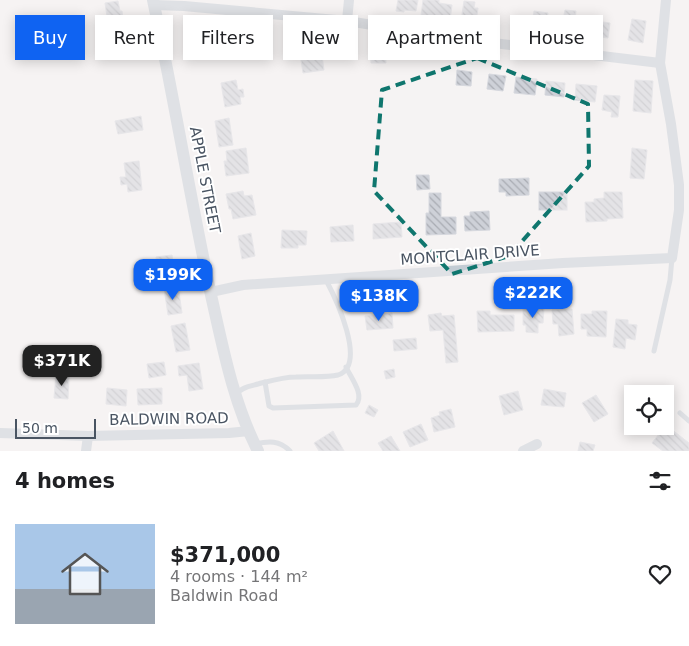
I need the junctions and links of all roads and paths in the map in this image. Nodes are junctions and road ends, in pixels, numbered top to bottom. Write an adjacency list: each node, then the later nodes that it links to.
1 (349, 0): 5 (street)
2 (666, 0): 7 (street)
3 (153, 3): 4 (street); 10 (street, APPLE STREET)
4 (283, 15)
5 (348, 15)
6 (358, 23): 7 (street)
7 (660, 63): 8 (street)
8 (672, 258): 9 (street, MONTCLAIR DRIVE); 11 (lane)
9 (326, 280): 10 (street, MONTCLAIR DRIVE); 12 (lane)
10 (211, 292): 14 (street, APPLE STREET)
11 (654, 351)
12 (346, 367): 13 (lane); 13 (lane)
13 (264, 382): 14 (lane)
14 (236, 396): 17 (street, APPLE STREET)
15 (680, 413): 16 (lane)
16 (689, 421)
17 (248, 431): 19 (street, BALDWIN ROAD); 21 (street, APPLE STREET)
18 (0, 433): 19 (street, BALDWIN ROAD)
19 (88, 436): 22 (street)
20 (537, 444): 24 (street)
21 (256, 448): 23 (lane)
22 (86, 451)
23 (290, 451)
24 (523, 451)

